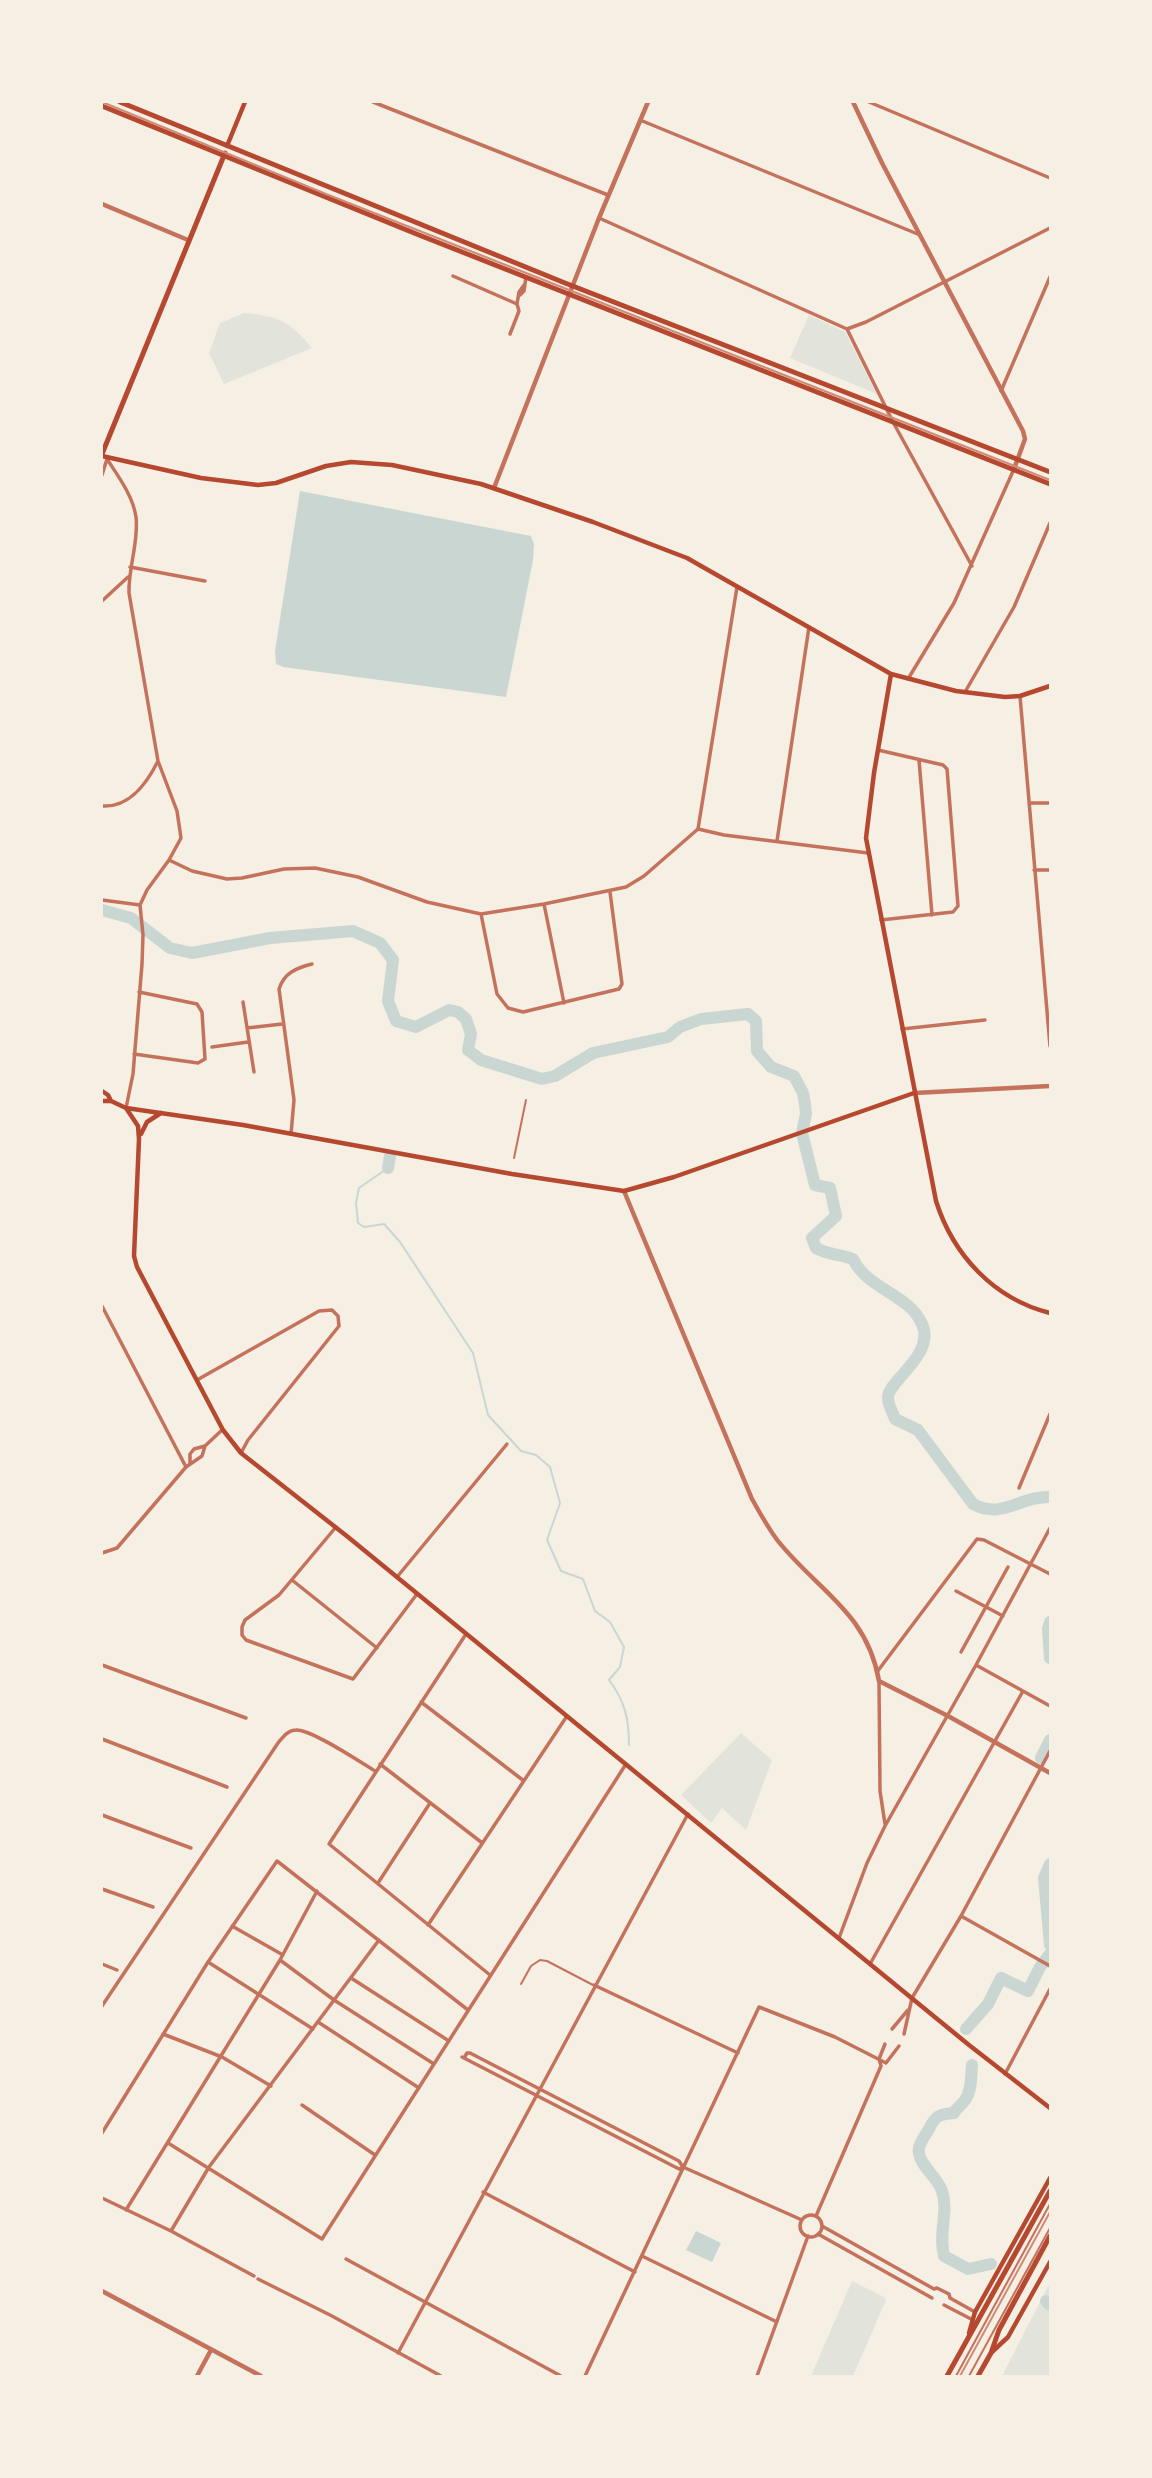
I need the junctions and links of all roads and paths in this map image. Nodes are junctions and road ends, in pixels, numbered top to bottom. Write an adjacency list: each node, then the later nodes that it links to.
1 (120, 102): 9 (main road)
2 (245, 102): 9 (main road)
3 (373, 102): 12 (street)
4 (648, 102): 8 (street)
5 (853, 102): 16 (street)
6 (869, 102): 11 (street)
7 (102, 106): 10 (main road)
8 (640, 120): 12 (street); 16 (street)
9 (228, 146): 10 (main road); 22 (main road)
10 (223, 155): 17 (main road); 19 (main road)
11 (1051, 178)
12 (608, 195): 14 (street)
13 (102, 204): 17 (street)
14 (599, 218): 22 (street); 25 (street)
15 (1051, 228): 21 (street)
16 (920, 235): 21 (street)
17 (188, 240): 30 (main road)
18 (453, 276): 24 (street)
19 (526, 277): 23 (main road); 24 (street)
20 (1051, 277): 27 (street)
21 (945, 282): 25 (street); 27 (street)
22 (574, 286): 23 (street); 28 (main road)
23 (570, 295): 29 (main road); 36 (street)
24 (516, 304): 26 (street)
25 (847, 329): 28 (street)
26 (510, 334)
27 (1002, 391): 31 (street)
28 (887, 408): 29 (street); 31 (main road)
29 (893, 422): 32 (main road); 38 (street)
30 (103, 456): 34 (street); 36 (main road); 39 (street)
31 (1019, 460): 32 (street); 33 (main road)
32 (1014, 469): 35 (main road); 38 (street)
33 (1051, 472)
34 (102, 475)
35 (1051, 484)
36 (494, 488): 42 (main road)
37 (1051, 523): 48 (street)
38 (972, 566): 46 (street)
39 (130, 567): 40 (street); 41 (street)
40 (128, 577): 43 (street); 52 (street)
41 (205, 581)
42 (737, 587): 44 (main road); 56 (street)
43 (102, 601)
44 (809, 627): 45 (main road); 57 (street)
45 (891, 674): 46 (main road); 50 (main road)
46 (908, 679): 48 (main road)
47 (1051, 686): 49 (main road)
48 (965, 692): 49 (main road)
49 (1020, 696): 53 (street)
50 (878, 750): 51 (street); 58 (main road)
51 (919, 760): 67 (street); 67 (street)
52 (158, 761): 55 (street); 59 (street)
53 (1029, 803): 54 (street); 60 (street)
54 (1051, 803)
55 (102, 806)
56 (698, 829): 57 (street); 62 (street)
57 (777, 841): 58 (street)
58 (868, 853): 68 (main road)
59 (169, 860): 65 (street); 66 (street)
60 (1034, 870): 61 (street); 69 (street)
61 (1051, 870)
62 (610, 891): 64 (street); 74 (street)
63 (102, 900): 65 (street)
64 (544, 904): 66 (street); 74 (street)
65 (140, 905): 72 (street)
66 (481, 914): 74 (street)
67 (932, 915): 68 (street)
68 (881, 920): 79 (main road)
69 (1041, 940): 70 (street); 75 (street)
70 (1048, 940)
71 (312, 964): 77 (street)
72 (139, 992): 83 (street); 83 (street)
73 (243, 1002): 78 (street)
74 (564, 1003)
75 (1049, 1012): 82 (street)
76 (985, 1020): 79 (street)
77 (282, 1024): 78 (street); 95 (street)
78 (247, 1028): 80 (street)
79 (902, 1029): 85 (main road)
80 (248, 1042): 81 (street); 84 (street)
81 (212, 1046)
82 (1051, 1046)
83 (134, 1054): 93 (street)
84 (254, 1072)
85 (912, 1083): 88 (main road); 89 (main road)
86 (1051, 1086): 88 (street)
87 (102, 1091): 92 (main road)
88 (914, 1093): 89 (main road); 100 (main road)
89 (905, 1097): 98 (main road)
90 (526, 1100): 97 (lane)
91 (102, 1101): 92 (main road)
92 (111, 1101): 93 (main road)
93 (127, 1108): 94 (main road); 96 (main road)
94 (161, 1113): 95 (main road); 96 (main road)
95 (291, 1134): 98 (main road)
96 (139, 1139): 101 (main road)
97 (514, 1158)
98 (624, 1191): 127 (street)
99 (102, 1306): 108 (street)
100 (1051, 1312)
101 (197, 1380): 103 (main road); 106 (street)
102 (1051, 1414): 109 (street)
103 (223, 1430): 105 (street); 106 (main road)
104 (507, 1444): 116 (street)
105 (205, 1446): 107 (street); 107 (street)
106 (241, 1453): 110 (main road)
107 (190, 1463): 108 (street)
108 (186, 1467): 112 (street)
109 (1019, 1488)
110 (336, 1527): 116 (main road); 117 (street)
111 (1050, 1528): 113 (street)
112 (102, 1553)
113 (1031, 1564): 115 (street); 121 (street); 127 (street)
114 (1008, 1566): 120 (street)
115 (1051, 1574)
116 (397, 1578): 119 (main road)
117 (292, 1580): 123 (street); 123 (street)
118 (956, 1591): 120 (street)
119 (416, 1594): 122 (main road); 123 (street)
120 (986, 1607): 121 (street); 124 (street)
121 (1003, 1616): 126 (street)
122 (466, 1634): 130 (street); 132 (main road)
123 (377, 1648)
124 (961, 1652)
125 (102, 1665): 134 (street)
126 (976, 1665): 129 (street); 133 (street)
127 (877, 1672): 128 (street)
128 (879, 1681): 133 (street); 150 (street)
129 (1023, 1691): 131 (street); 138 (street)
130 (421, 1702): 140 (street); 145 (street)
131 (1051, 1706)
132 (567, 1716): 141 (main road); 145 (street)
133 (948, 1716): 138 (street); 150 (street)
134 (246, 1718)
135 (299, 1730): 136 (street); 143 (street); 177 (street)
136 (307, 1730)
137 (102, 1739): 146 (street)
138 (994, 1742): 142 (street); 166 (street)
139 (1051, 1751): 142 (street)
140 (380, 1764): 143 (street); 147 (street)
141 (626, 1764): 148 (main road); 169 (street)
142 (1041, 1768): 144 (street); 157 (street)
143 (375, 1771): 153 (street)
144 (1051, 1773)
145 (524, 1781): 151 (street)
146 (228, 1787)
147 (430, 1803): 151 (street); 153 (street)
148 (688, 1814): 160 (main road); 172 (street)
149 (102, 1815): 152 (street)
150 (885, 1826): 160 (street)
151 (481, 1843): 158 (street)
152 (191, 1848)
153 (377, 1884): 158 (street)
154 (102, 1889): 156 (street)
155 (317, 1891): 159 (street); 161 (street); 162 (street)
156 (153, 1907)
157 (961, 1916): 167 (street); 175 (street)
158 (428, 1925): 169 (street)
159 (232, 1926): 162 (street); 164 (street)
160 (839, 1938): 166 (main road)
161 (379, 1940): 170 (street); 179 (street)
162 (283, 1955): 163 (street)
163 (280, 1960): 174 (street); 176 (street)
164 (208, 1962): 174 (street); 183 (street)
165 (102, 1964): 168 (street)
166 (870, 1964): 175 (main road)
167 (1049, 1965)
168 (117, 1970)
169 (491, 1976): 179 (street)
170 (351, 1978): 176 (street); 185 (street)
171 (521, 1984): 172 (lane)
172 (594, 1985): 188 (street); 196 (street)
173 (1051, 1989): 193 (street)
174 (259, 1994): 181 (street); 189 (street)
175 (912, 1998): 178 (street); 193 (main road)
176 (334, 2000): 180 (street); 191 (street)
177 (102, 2006)
178 (909, 2008): 182 (street); 184 (street)
179 (468, 2010): 185 (street)
180 (318, 2022): 181 (street); 195 (street)
181 (313, 2029): 194 (street)
182 (892, 2029)
183 (163, 2034): 189 (street); 200 (street)
184 (904, 2034)
185 (449, 2041): 191 (street)
186 (885, 2044): 190 (street)
187 (899, 2046): 192 (street)
188 (738, 2053): 190 (street); 204 (street)
189 (222, 2057): 194 (street); 201 (street)
190 (879, 2059): 192 (street)
191 (434, 2064): 195 (street)
192 (883, 2064): 211 (street)
193 (1005, 2074): 199 (main road)
194 (271, 2086): 203 (street)
195 (419, 2088): 202 (street)
196 (539, 2089): 197 (street); 197 (street); 204 (street)
197 (535, 2095): 204 (street); 207 (street)
198 (302, 2105): 202 (street)
199 (1051, 2108)
200 (102, 2133)
201 (168, 2143): 203 (street); 210 (street)
202 (375, 2155): 203 (street)
203 (209, 2166): 215 (street)
204 (684, 2167): 212 (street); 220 (street)
205 (1051, 2178): 232 (main road)
206 (1051, 2191): 233 (main road)
207 (483, 2192): 225 (street); 230 (street)
208 (102, 2198): 210 (street)
209 (1051, 2204): 233 (lane)
210 (126, 2210): 215 (street)
211 (816, 2217): 212 (street); 213 (street)
212 (802, 2220): 217 (street)
213 (822, 2226): 216 (street); 219 (street)
214 (1051, 2228): 235 (lane)
215 (171, 2231): 237 (street)
216 (818, 2234): 217 (street); 222 (street)
217 (808, 2236): 234 (street)
218 (1051, 2236): 235 (main road)
219 (872, 2254): 222 (street); 226 (street)
220 (642, 2256): 225 (street); 234 (street)
221 (346, 2259): 230 (street)
222 (867, 2262): 227 (street)
223 (1051, 2262): 224 (main road)
224 (1048, 2271): 238 (main road)
225 (635, 2272): 243 (street)
226 (917, 2279): 227 (street); 232 (street)
227 (913, 2287): 229 (street)
228 (102, 2291): 236 (street)
229 (932, 2298)
230 (424, 2302): 237 (street); 242 (street)
231 (944, 2305): 233 (street)
232 (975, 2312): 233 (main road)
233 (979, 2321): 245 (main road); 246 (lane)
234 (777, 2322): 244 (street)
235 (997, 2329): 238 (main road); 247 (lane)
236 (211, 2350): 239 (street); 240 (street)
237 (398, 2353): 241 (street)
238 (991, 2353): 248 (main road)
239 (197, 2376)
240 (261, 2376)
241 (441, 2376)
242 (559, 2376)
243 (584, 2376)
244 (757, 2376)
245 (947, 2376)
246 (956, 2376)
247 (969, 2376)
248 (978, 2376)

